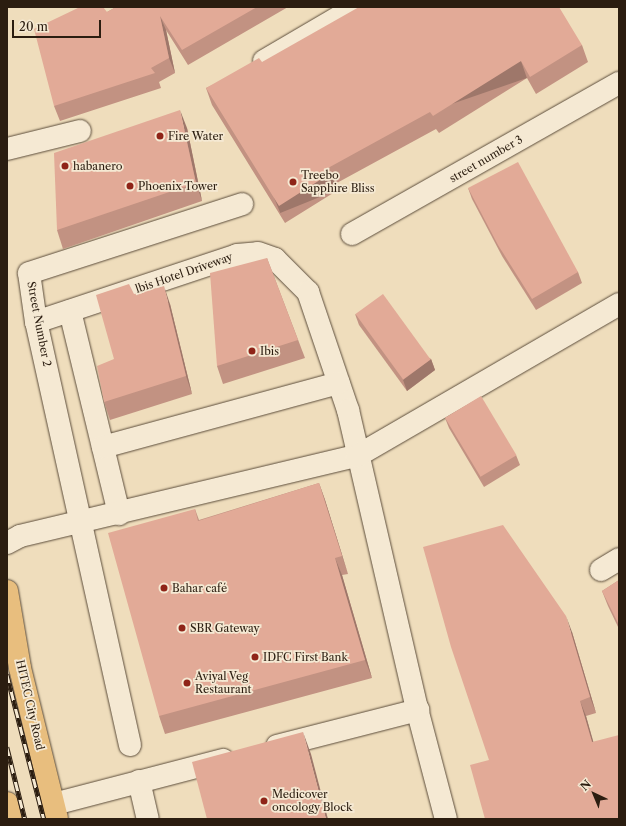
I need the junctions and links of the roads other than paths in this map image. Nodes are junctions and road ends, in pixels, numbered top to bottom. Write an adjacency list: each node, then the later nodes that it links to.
1 (356, 7): 2 (street)
2 (247, 71)
3 (619, 83): 7 (street, street number 3)
4 (80, 131): 5 (street)
5 (7, 149)
6 (234, 201): 10 (street, Street Number 2)
7 (352, 234)
8 (619, 304): 13 (street)
9 (70, 311): 10 (street, lbis Hotel Driveway); 11 (street, lbis Hotel Driveway); 12 (street)
10 (36, 322): 15 (street, Street Number 2)
11 (338, 383): 12 (street); 13 (street, lbis Hotel Driveway)
12 (103, 447): 14 (street)
13 (358, 456): 14 (street); 20 (street, lbis Hotel Driveway)
14 (119, 514): 15 (street)
15 (81, 523): 16 (street); 21 (street, Street Number 2)
16 (7, 543)
17 (619, 559): 18 (street)
18 (601, 570)
19 (7, 591): 24 (main road, HITEC City Road)
20 (418, 710): 22 (street); 27 (street, lbis Hotel Driveway)
21 (130, 745)
22 (140, 781): 24 (street); 26 (street)
23 (7, 803): 25 (main road)
24 (55, 812)
25 (11, 819)
26 (148, 819)
27 (446, 819)

